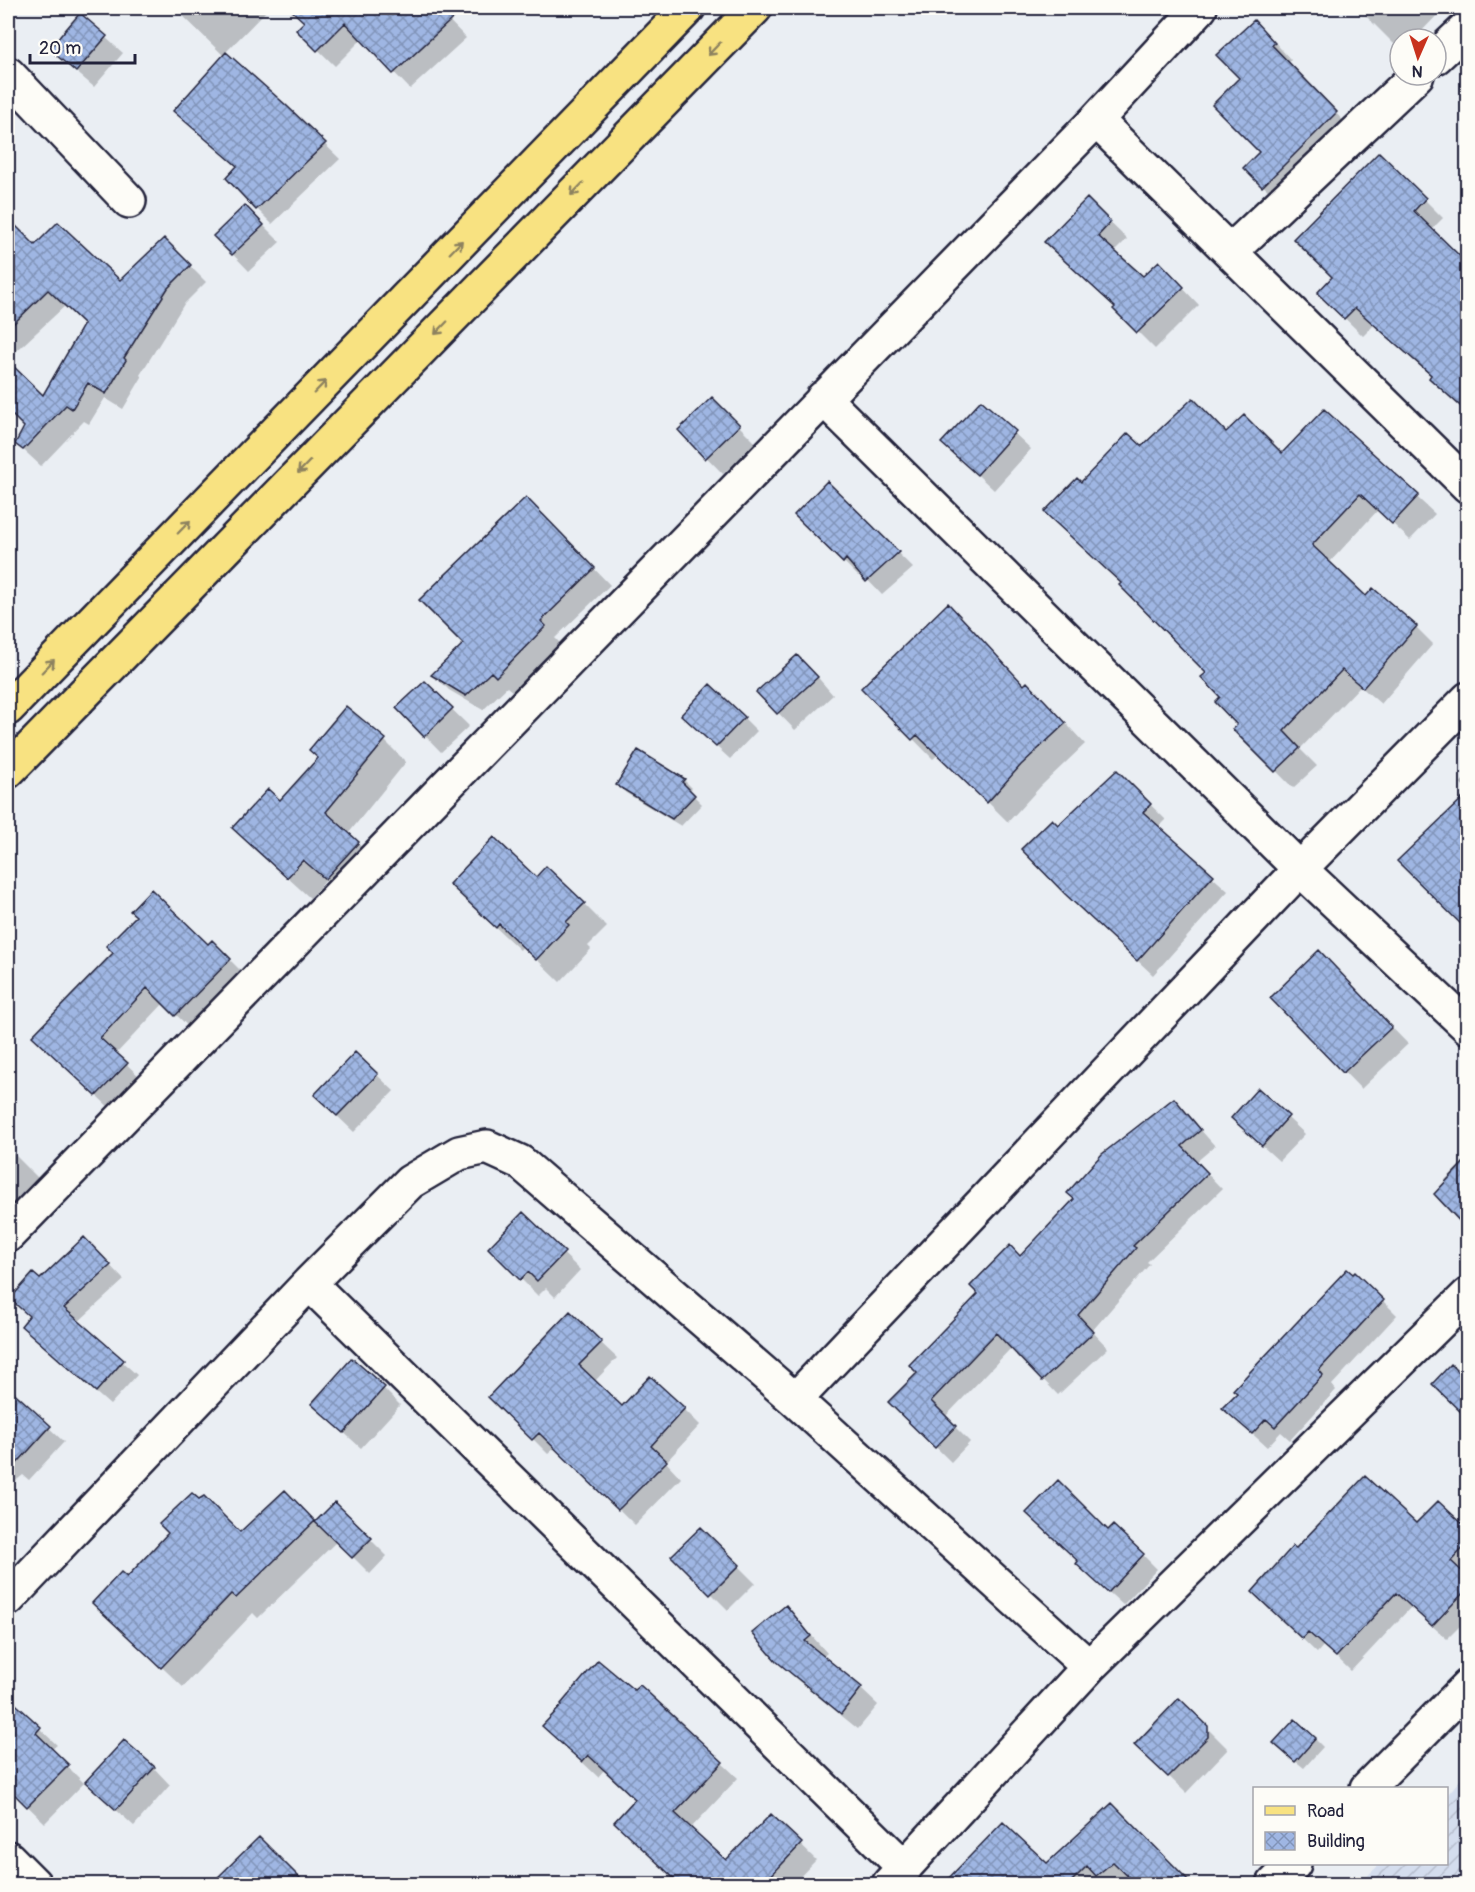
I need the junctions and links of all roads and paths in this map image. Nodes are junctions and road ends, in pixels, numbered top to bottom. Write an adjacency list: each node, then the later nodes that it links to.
1 (688, 8): 14 (main road, one-way to 1)
2 (754, 8): 15 (main road, one-way to 15)
3 (1200, 8): 8 (street)
4 (1467, 27): 5 (street)
5 (1448, 45)
6 (8, 74): 9 (street)
7 (1404, 87): 10 (street)
8 (1096, 120): 10 (street); 11 (street)
9 (129, 201)
10 (1230, 252): 12 (street)
11 (823, 399): 16 (street); 18 (street)
12 (1467, 486)
13 (1467, 699): 16 (street)
14 (8, 708)
15 (8, 771)
16 (1300, 869): 17 (street); 21 (street)
17 (1467, 1027)
18 (8, 1235)
19 (309, 1284): 21 (street); 22 (street); 28 (street)
20 (1467, 1295): 23 (street)
21 (795, 1400): 23 (street)
22 (8, 1599)
23 (1089, 1667): 28 (street)
24 (1467, 1686): 25 (street)
25 (1369, 1787)
26 (8, 1858): 29 (street)
27 (1292, 1865): 30 (street)
28 (897, 1876)
29 (34, 1884)
30 (1274, 1884)

